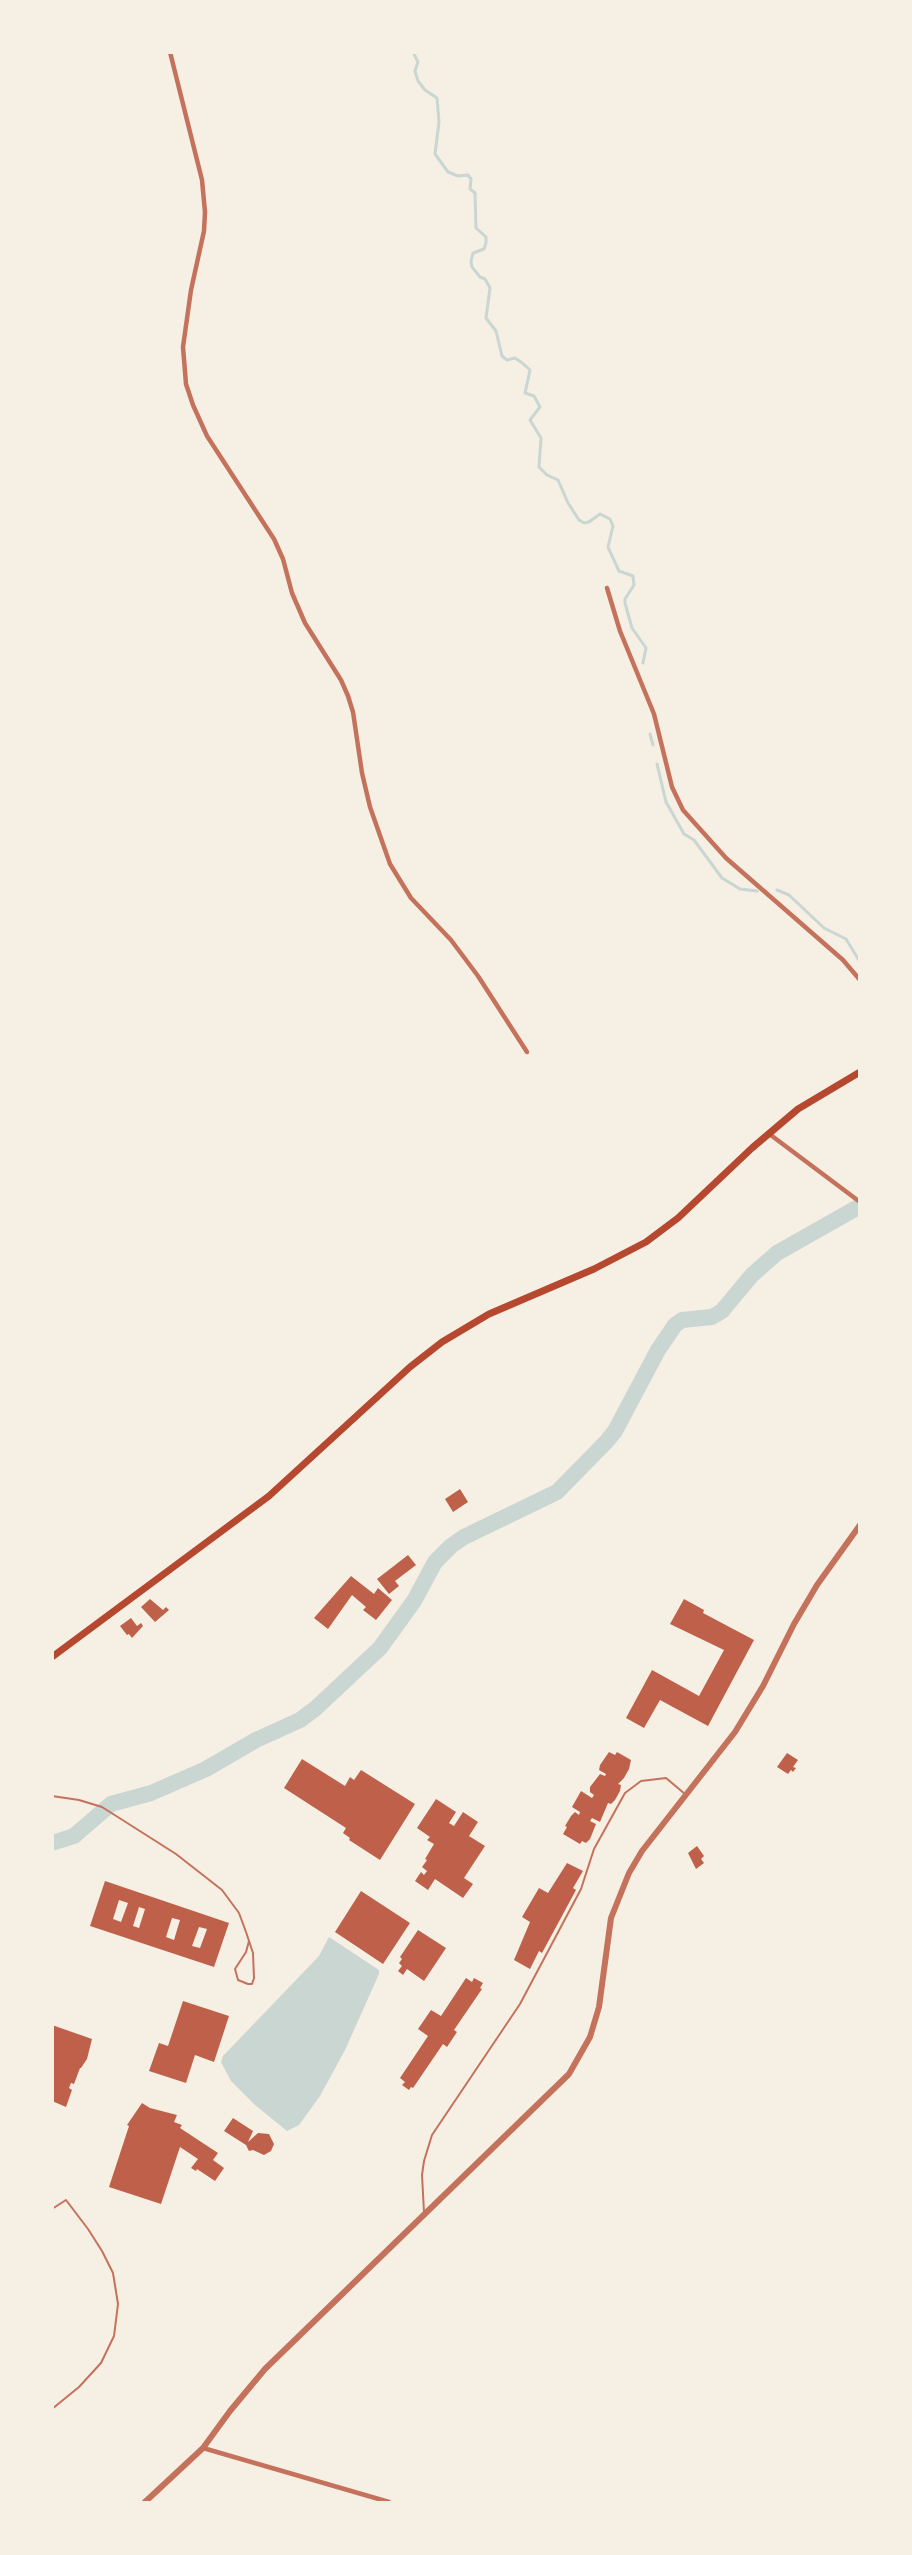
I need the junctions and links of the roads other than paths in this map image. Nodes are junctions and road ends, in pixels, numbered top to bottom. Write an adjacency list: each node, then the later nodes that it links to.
1 (170, 52): 4 (street)
2 (607, 588): 3 (street)
3 (860, 980)
4 (527, 1052)
5 (860, 1072): 6 (main road)
6 (768, 1133): 7 (street); 9 (main road)
7 (859, 1202)
8 (860, 1524): 10 (street)
9 (52, 1657)
10 (687, 1795): 14 (street); 14 (lane)
11 (52, 1796): 12 (lane)
12 (249, 1941): 12 (lane)
13 (52, 2209): 15 (lane)
14 (424, 2215): 16 (street)
15 (52, 2409)
16 (203, 2448): 17 (street); 18 (street)
17 (145, 2502)
18 (389, 2502)

